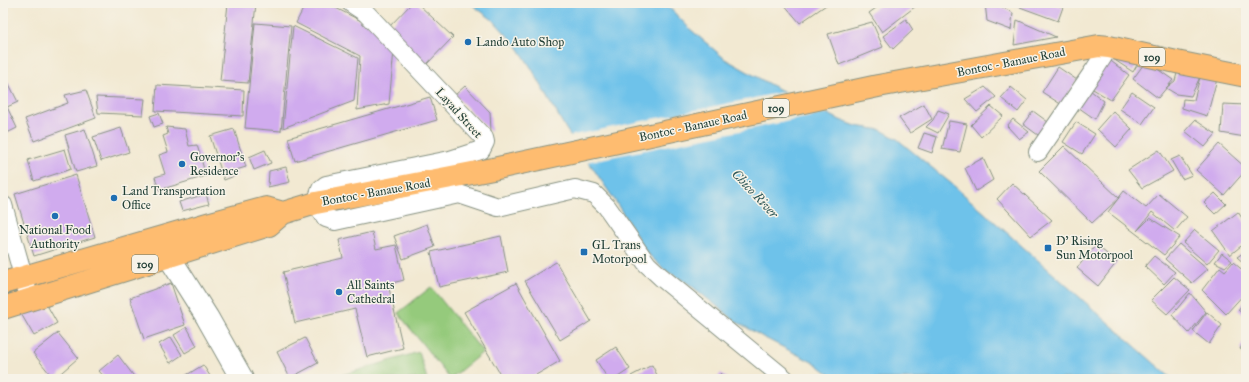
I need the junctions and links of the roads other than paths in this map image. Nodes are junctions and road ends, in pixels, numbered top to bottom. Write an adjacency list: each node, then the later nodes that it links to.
1 (351, 3): 5 (street, Layad Street)
2 (1109, 46): 3 (main road, Bontoc - Banaue Road / 109); 4 (street); 5 (main road, Bontoc - Banaue Road / 109)
3 (1246, 76)
4 (1038, 152)
5 (316, 203): 7 (main road, Bontoc - Banaue Road / 109); 13 (street)
6 (3, 205): 8 (street)
7 (163, 247): 8 (main road, Bontoc - Banaue Road / 109); 10 (main road, Bontoc - Banaue Road / 109); 12 (street)
8 (24, 277): 9 (main road, Bontoc - Banaue Road / 109); 10 (street)
9 (3, 283)
10 (30, 300): 11 (main road, Bontoc - Banaue Road / 109)
11 (3, 308)
12 (242, 379)
13 (785, 379)

